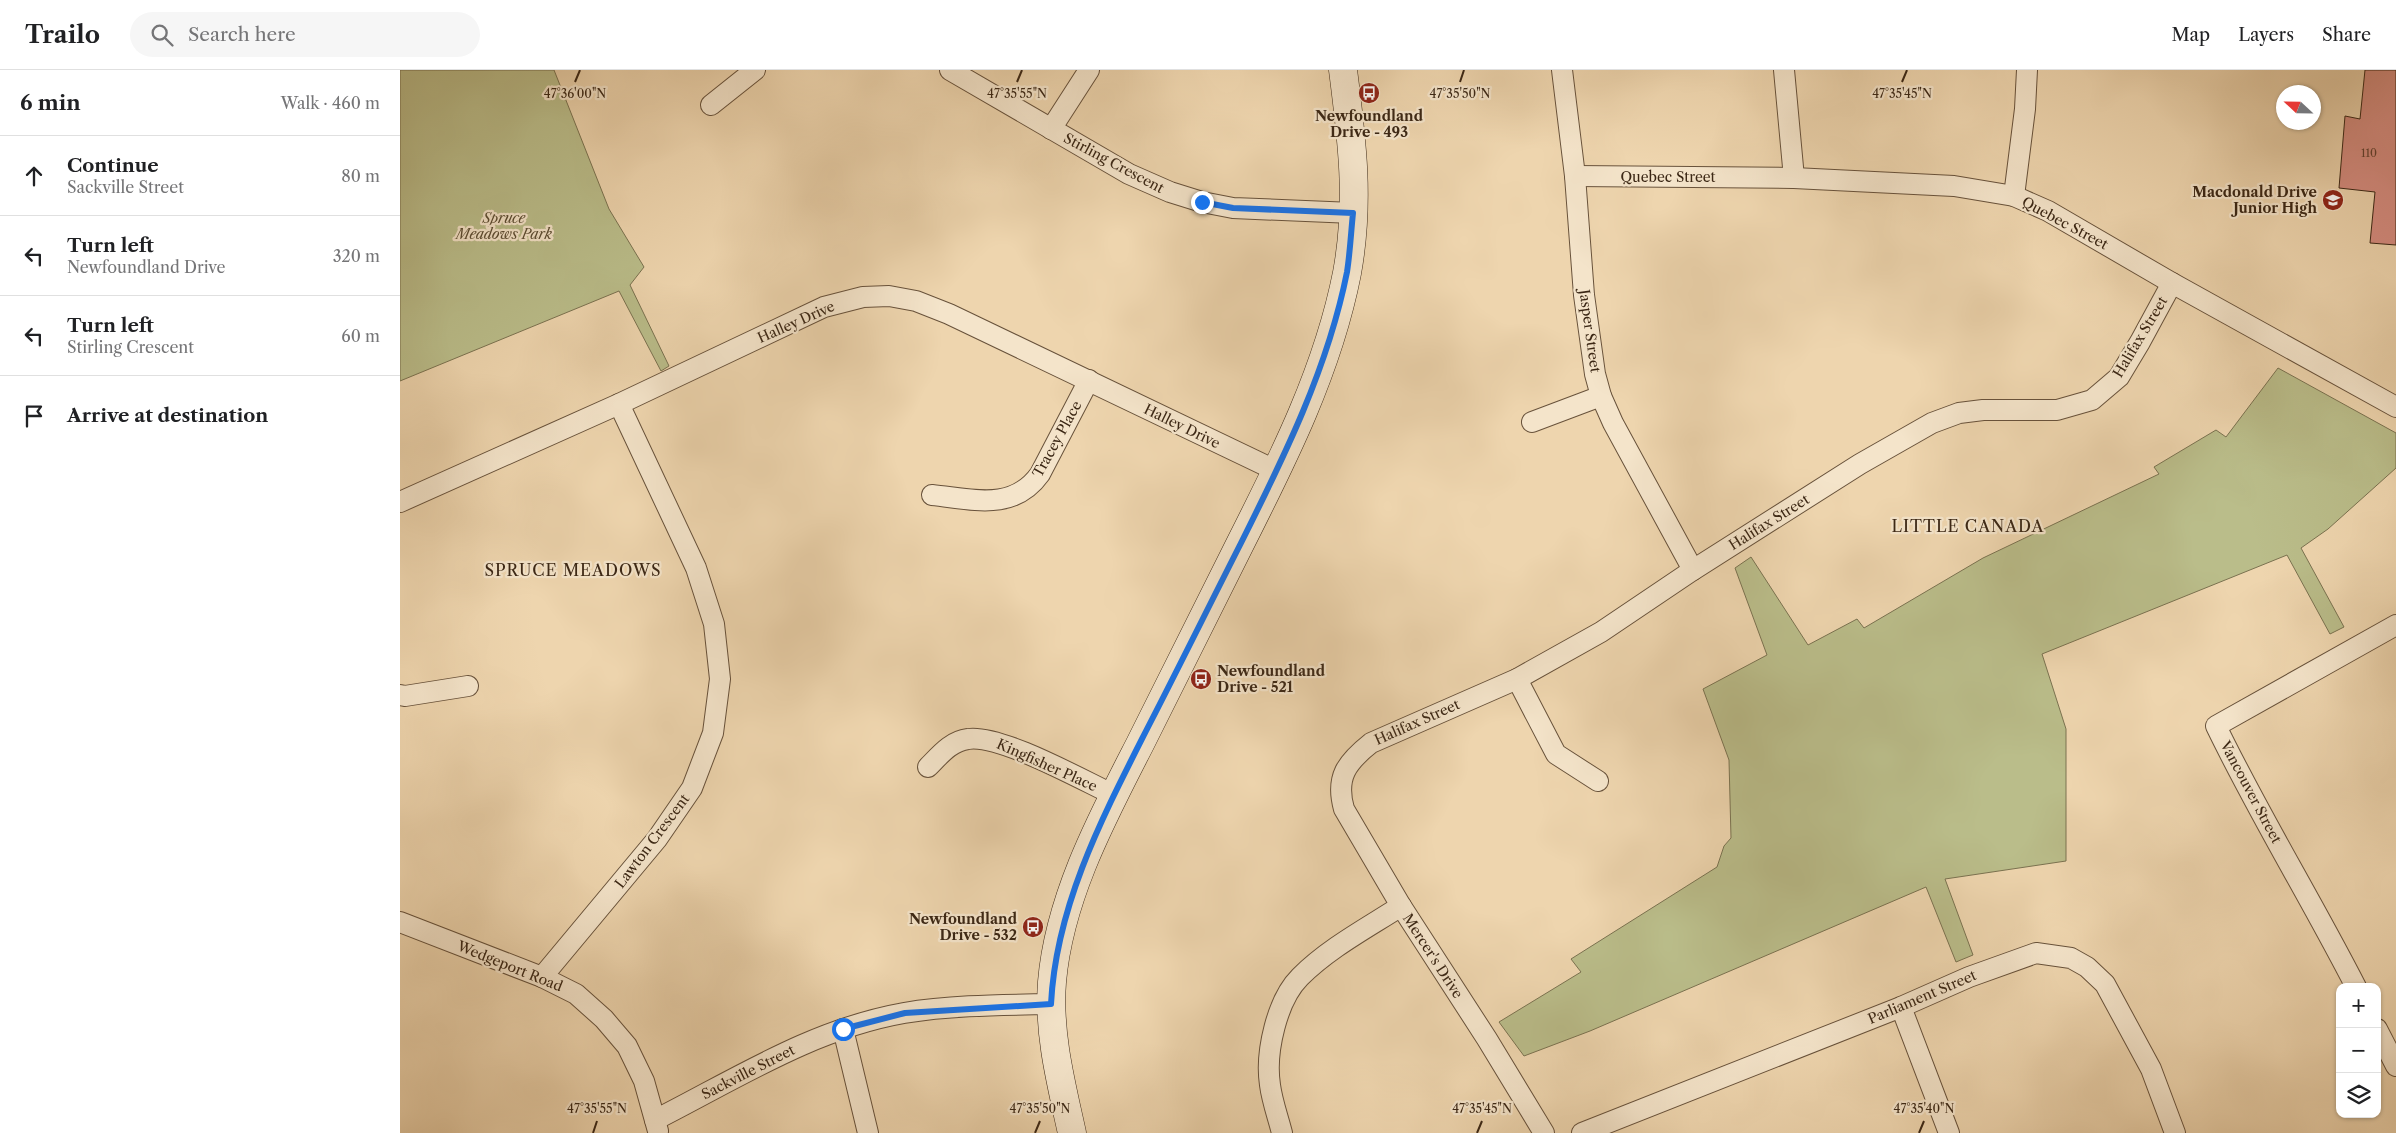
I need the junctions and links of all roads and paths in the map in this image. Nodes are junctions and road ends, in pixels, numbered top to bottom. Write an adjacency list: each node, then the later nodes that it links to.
1 (755, 70): 8 (street)
2 (950, 70): 9 (street, Stirling Crescent)
3 (1089, 70): 9 (street)
4 (1343, 70): 13 (street)
5 (1562, 70): 10 (street, Jasper Street)
6 (1784, 70): 11 (street)
7 (2027, 70): 12 (street)
8 (711, 105)
9 (1052, 129): 13 (street, Stirling Crescent)
10 (1575, 176): 11 (street, Quebec Street); 16 (street, Jasper Street)
11 (1794, 178): 12 (street, Quebec Street)
12 (2014, 196): 14 (street, Quebec Street)
13 (1353, 213): 20 (street)
14 (2172, 283): 18 (street, Quebec Street); 23 (street, Halifax Street)
15 (1088, 380): 17 (street, Halley Drive); 20 (street, Halley Drive); 21 (street, Tracey Place)
16 (1601, 396): 19 (street); 23 (street, Jasper Street)
17 (619, 404): 22 (street, Halley Drive); 34 (street, Lawton Crescent)
18 (2396, 407)
19 (1532, 422)
20 (1277, 471): 31 (street)
21 (932, 494)
22 (400, 502)
23 (1693, 570): 25 (street, Halifax Street)
24 (2396, 624): 35 (street, Vancouver Street)
25 (1517, 679): 29 (street, Halifax Street); 30 (street)
26 (468, 686): 27 (street)
27 (400, 695)
28 (928, 767): 31 (street, Kingfisher Place)
29 (1343, 773): 32 (street, Mercer's Drive)
30 (1598, 781)
31 (1114, 795): 36 (street)
32 (1401, 906): 44 (street); 45 (street, Mercer's Drive)
33 (400, 922): 34 (street, Wedgeport Road)
34 (542, 977): 41 (street, Wedgeport Road)
35 (2354, 983)
36 (1051, 1004): 38 (street, Sackville Street); 43 (street)
37 (1901, 1007): 46 (street, Parliament Street); 47 (street); 48 (street, Parliament Street)
38 (843, 1029): 41 (street, Sackville Street); 42 (street)
39 (2381, 1037): 40 (street)
40 (2396, 1066)
41 (657, 1127)
42 (868, 1133)
43 (1072, 1133)
44 (1282, 1133)
45 (1544, 1133)
46 (1582, 1133)
47 (1949, 1133)
48 (2175, 1133)

